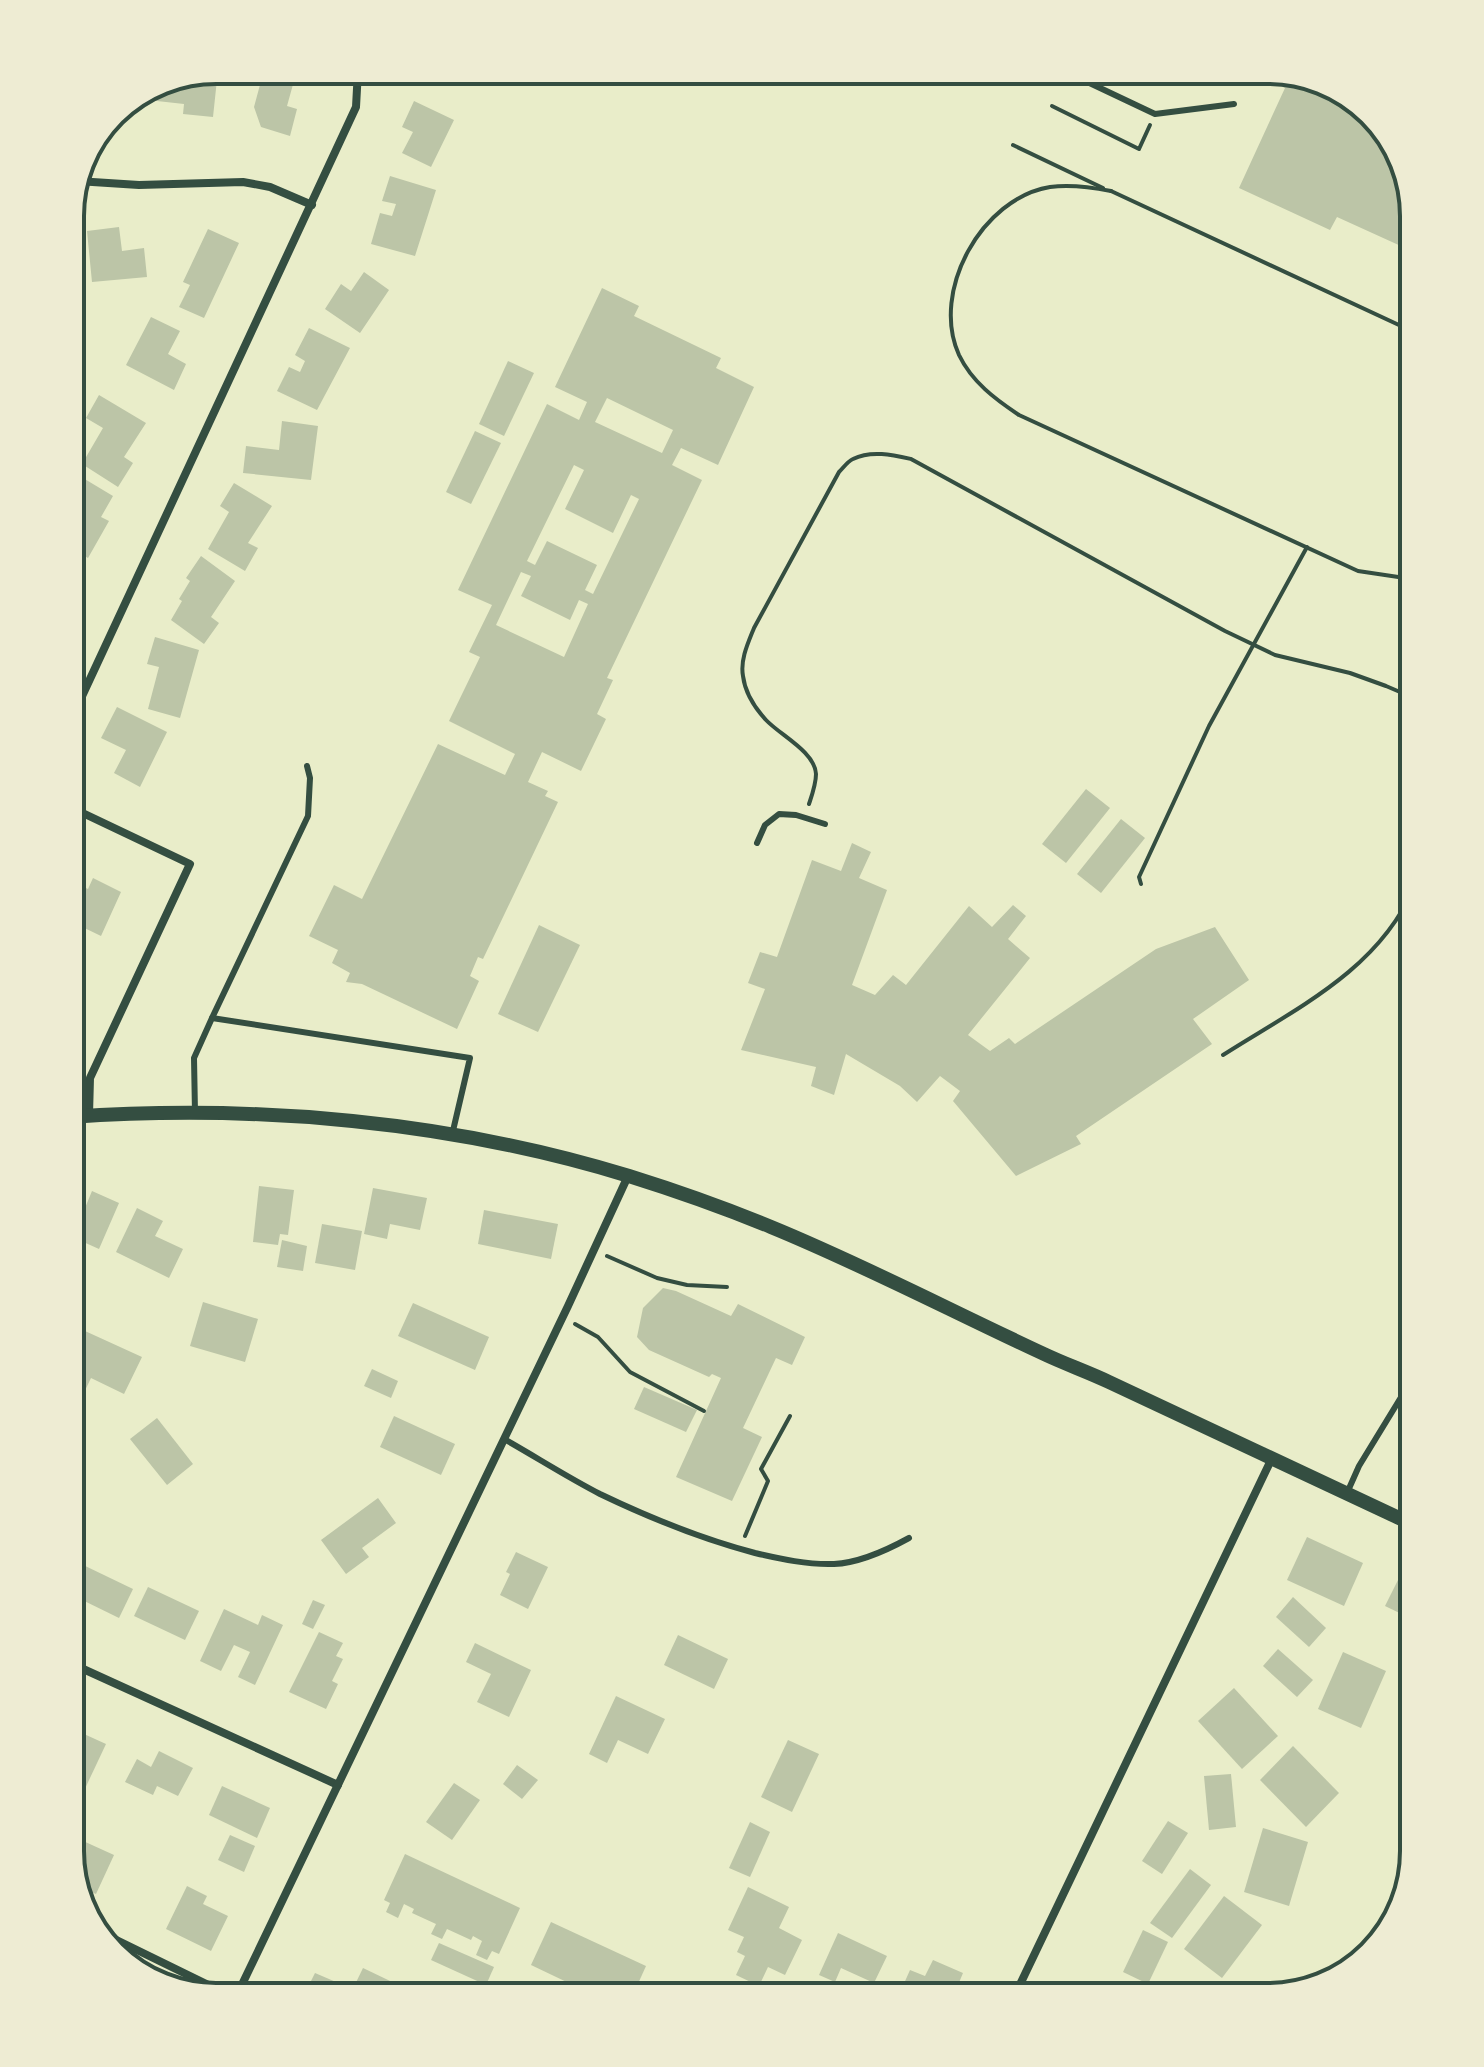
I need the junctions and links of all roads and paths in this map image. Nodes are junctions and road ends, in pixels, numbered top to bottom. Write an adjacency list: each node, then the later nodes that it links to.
1 (357, 84): 9 (street)
2 (1092, 84): 5 (lane)
3 (1234, 104): 5 (lane)
4 (1052, 106): 5 (path)
5 (1155, 114)
6 (1013, 145): 8 (path)
7 (88, 182): 9 (street)
8 (1111, 191): 10 (path); 11 (path)
9 (312, 205): 14 (street)
10 (1400, 325)
11 (1307, 547): 12 (path); 13 (path)
12 (1400, 578)
13 (1253, 645): 15 (path); 18 (path); 21 (path)
14 (84, 692)
15 (1400, 692)
16 (307, 766): 23 (lane)
17 (84, 814): 26 (street)
18 (803, 817): 19 (lane); 20 (lane)
19 (825, 824)
20 (757, 843)
21 (1141, 884)
22 (1400, 913): 24 (path)
23 (212, 1018): 25 (lane); 28 (lane)
24 (1223, 1055)
25 (195, 1113): 26 (street); 28 (street)
26 (89, 1115): 27 (street)
27 (84, 1116)
28 (452, 1135): 29 (street)
29 (628, 1176): 30 (street); 37 (street)
30 (595, 1250): 31 (path); 32 (street)
31 (727, 1287)
32 (562, 1317): 34 (path); 36 (street)
33 (1400, 1399): 38 (lane)
34 (704, 1411)
35 (790, 1416): 41 (path)
36 (504, 1439): 41 (lane); 43 (street)
37 (1272, 1458): 38 (street); 47 (street)
38 (1347, 1493): 39 (street)
39 (1400, 1518)
40 (909, 1538): 41 (lane)
41 (739, 1549)
42 (84, 1669): 43 (street)
43 (338, 1785): 46 (street)
44 (121, 1942): 45 (street)
45 (205, 1983)
46 (242, 1983)
47 (1021, 1983)

